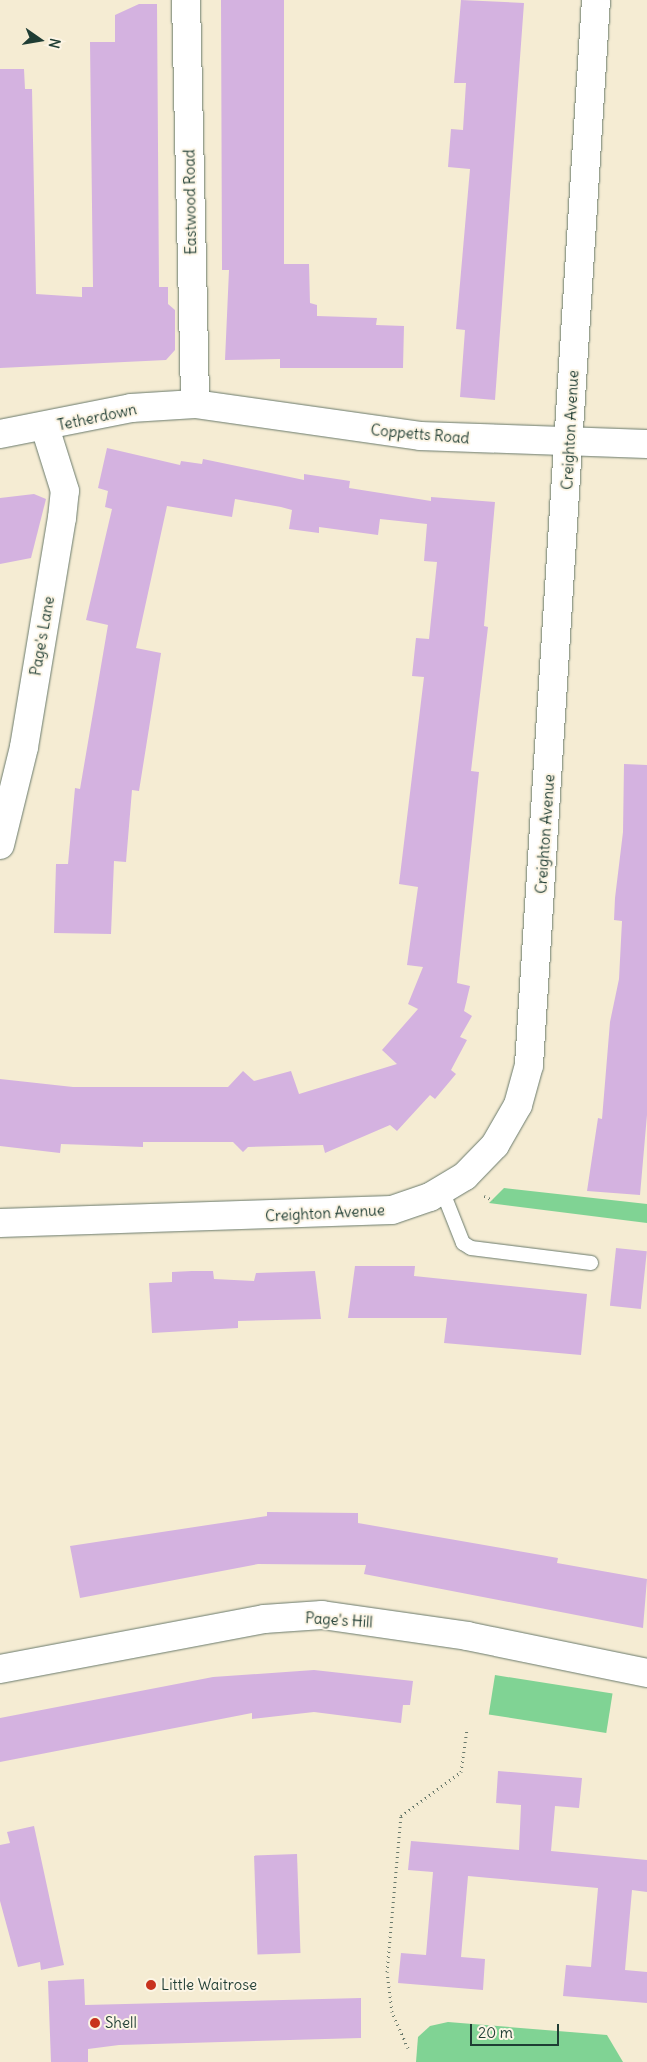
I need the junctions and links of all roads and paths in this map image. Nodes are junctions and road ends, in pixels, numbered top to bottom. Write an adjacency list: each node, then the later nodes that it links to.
1 (186, 0): 3 (street, Eastwood Road)
2 (596, 0): 6 (street, Creighton Avenue)
3 (194, 404): 4 (street, Tetherdown); 6 (street, Coppetts Road)
4 (46, 427): 5 (street, Tetherdown); 8 (street, Page's Lane)
5 (0, 434)
6 (571, 442): 7 (street, Coppetts Road); 9 (street, Creighton Avenue)
7 (647, 444)
8 (0, 845)
9 (442, 1190): 10 (street, Creighton Avenue); 11 (lane)
10 (0, 1224)
11 (591, 1263)
12 (0, 1669): 13 (street, Page's Hill)
13 (647, 1673)
14 (467, 1729): 15 (path)
15 (408, 2048)

